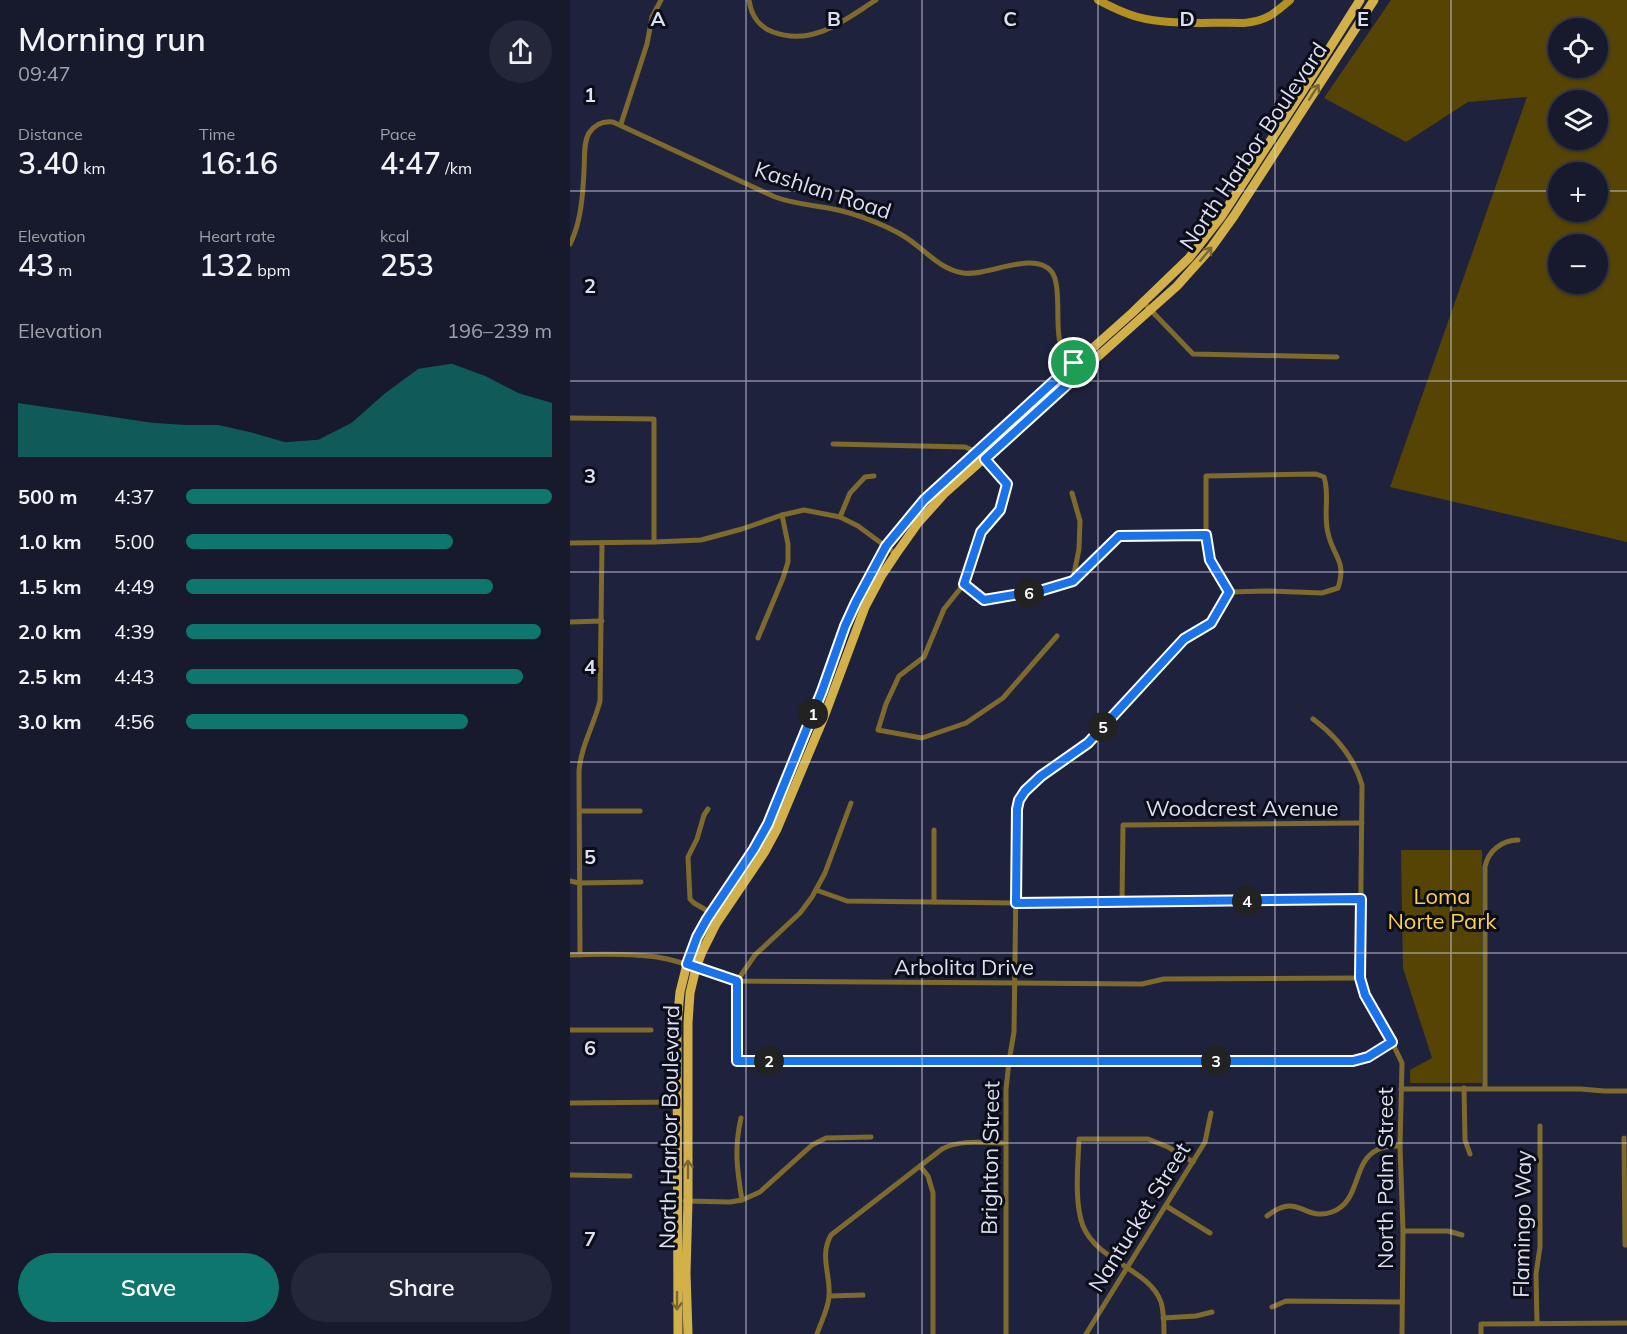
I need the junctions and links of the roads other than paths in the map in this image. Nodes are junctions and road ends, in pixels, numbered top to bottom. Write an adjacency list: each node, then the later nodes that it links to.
1 (661, 0): 8 (street)
2 (749, 0): 3 (street)
3 (876, 0)
4 (1098, 0): 5 (street)
5 (1290, 0)
6 (1360, 0): 7 (street); 10 (main road, North Harbor Boulevard)
7 (1372, 4): 11 (main road, North Harbor Boulevard, one-way to 7)
8 (621, 124): 9 (street); 13 (street, Kashlan Road)
9 (570, 244)
10 (1143, 303): 11 (street); 13 (main road, North Harbor Boulevard)
11 (1150, 310): 12 (street); 14 (main road, North Harbor Boulevard)
12 (1337, 357)
13 (1074, 363): 14 (street, Kashlan Road); 17 (main road, North Harbor Boulevard)
14 (1081, 372): 17 (main road, North Harbor Boulevard)
15 (570, 418): 23 (street)
16 (833, 444): 17 (street)
17 (981, 455): 26 (main road, North Harbor Boulevard); 27 (main road, North Harbor Boulevard); 29 (street)
18 (874, 476): 21 (street)
19 (1072, 493): 28 (street)
20 (782, 515): 21 (street); 23 (street); 34 (street)
21 (840, 517): 26 (street)
22 (1206, 535): 28 (street); 30 (street); 30 (street)
23 (654, 542): 25 (street)
24 (570, 543): 25 (street)
25 (602, 543): 31 (street)
26 (886, 546): 27 (street); 51 (main road, North Harbor Boulevard)
27 (896, 554): 55 (main road, North Harbor Boulevard)
28 (1073, 581): 29 (street)
29 (964, 584): 33 (street)
30 (1229, 592): 50 (street, Brighton Street)
31 (602, 621): 32 (street); 38 (street)
32 (570, 622)
33 (1057, 636)
34 (758, 638)
35 (1313, 719): 40 (street, North Palm Street)
36 (851, 803): 46 (street)
37 (708, 809): 51 (street)
38 (580, 811): 39 (street); 45 (street)
39 (640, 811)
40 (1362, 823): 47 (street, North Palm Street); 49 (street, Woodcrest Avenue)
41 (934, 830): 48 (street)
42 (1518, 840): 64 (street)
43 (570, 881): 45 (street)
44 (641, 882): 45 (street)
45 (579, 883): 53 (street)
46 (816, 890): 48 (street); 57 (street)
47 (1361, 899): 49 (street); 56 (street, North Palm Street)
48 (934, 902): 50 (street)
49 (1122, 902): 50 (street)
50 (1016, 903): 58 (street, Brighton Street)
51 (711, 913): 54 (main road, North Harbor Boulevard)
52 (570, 955): 53 (street, Arbolita Drive)
53 (580, 955): 54 (street, Arbolita Drive)
54 (687, 964): 55 (street, Arbolita Drive); 67 (main road, North Harbor Boulevard)
55 (696, 968): 57 (street, Arbolita Drive); 68 (main road, North Harbor Boulevard)
56 (1360, 978): 58 (street, Arbolita Drive); 61 (street, North Palm Street)
57 (737, 981): 58 (street, Arbolita Drive); 62 (street)
58 (1015, 984): 62 (street, Brighton Street)
59 (570, 1030): 60 (street)
60 (651, 1030)
61 (1392, 1042): 62 (street); 65 (street, North Palm Street)
62 (1009, 1060): 75 (street, Brighton Street)
63 (1464, 1088): 64 (street); 65 (street); 77 (street)
64 (1485, 1088): 66 (street)
65 (1401, 1089): 76 (street, North Palm Street)
66 (1627, 1091)
67 (678, 1102): 68 (street); 69 (street); 83 (main road, North Harbor Boulevard)
68 (688, 1102): 84 (main road, North Harbor Boulevard, one-way to 68)
69 (570, 1103)
70 (1211, 1113): 78 (street, Nantucket Street)
71 (741, 1118): 82 (street)
72 (1540, 1126): 98 (street, Flamingo Way)
73 (871, 1137): 82 (street)
74 (1624, 1138): 90 (street)
75 (1005, 1143): 79 (street); 104 (street, Brighton Street)
76 (1400, 1146): 86 (street); 87 (street, North Palm Street)
77 (1470, 1154)
78 (1193, 1162): 85 (street, Nantucket Street); 91 (street)
79 (920, 1166): 93 (street); 103 (street)
80 (570, 1175): 81 (street)
81 (630, 1176)
82 (742, 1200): 84 (street)
83 (678, 1201): 84 (street); 100 (main road, North Harbor Boulevard, one-way to 100)
84 (688, 1201): 101 (main road, North Harbor Boulevard)
85 (1166, 1206): 88 (street); 91 (street, Nantucket Street)
86 (1267, 1216)
87 (1403, 1230): 89 (street); 94 (street, North Palm Street)
88 (1210, 1233)
89 (1462, 1235)
90 (1626, 1245)
91 (1127, 1269): 97 (street); 105 (street, Nantucket Street)
92 (863, 1295): 93 (street)
93 (830, 1296): 102 (street)
94 (1402, 1302): 95 (street); 107 (street, North Palm Street)
95 (1272, 1307)
96 (1212, 1312): 97 (street)
97 (1164, 1318): 106 (street)
98 (1537, 1323): 99 (street); 108 (street)
99 (1627, 1323)
100 (678, 1334)
101 (688, 1334)
102 (817, 1334)
103 (933, 1334)
104 (1006, 1334)
105 (1086, 1334)
106 (1164, 1334)
107 (1402, 1334)
108 (1481, 1334)

